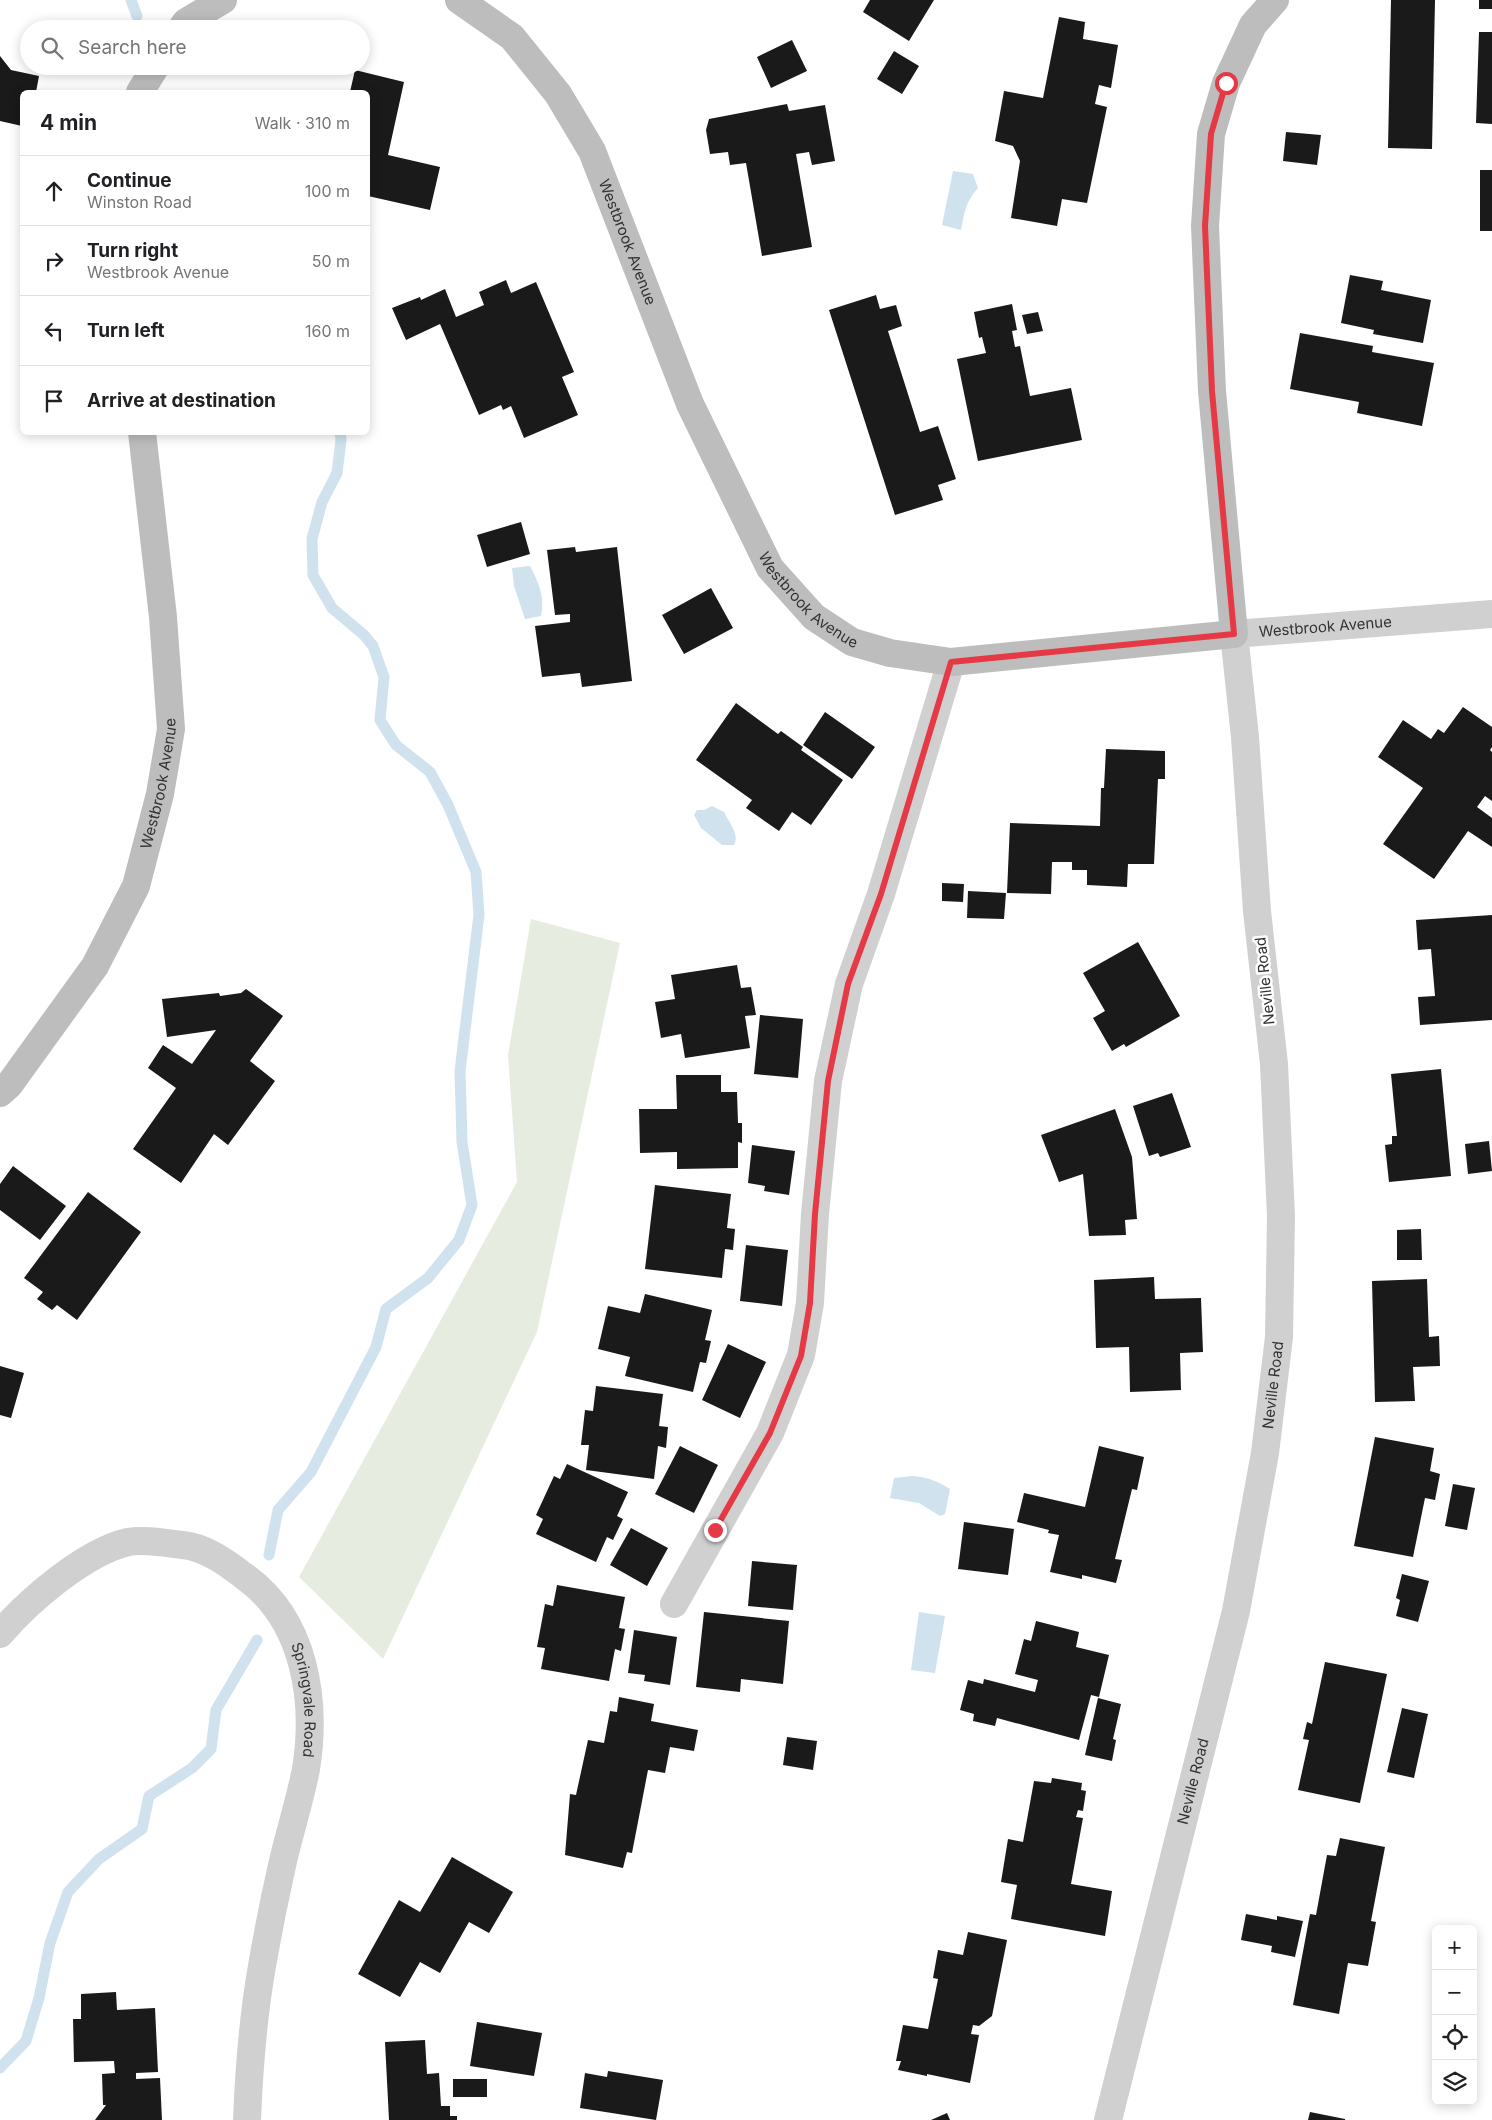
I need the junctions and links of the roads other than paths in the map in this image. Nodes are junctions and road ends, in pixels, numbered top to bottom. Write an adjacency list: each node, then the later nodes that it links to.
1 (223, 0): 4 (street)
2 (459, 0): 10 (street, Westbrook Avenue)
3 (1275, 0): 9 (street)
4 (189, 20)
5 (150, 75): 6 (street)
6 (141, 90)
7 (142, 435): 11 (street, Westbrook Avenue)
8 (1492, 614): 9 (street, Westbrook Avenue)
9 (1234, 634): 10 (street, Westbrook Avenue); 15 (street, Neville Road)
10 (951, 662): 12 (street)
11 (0, 1093)
12 (674, 1604)
13 (0, 1634): 14 (street, Springvale Road)
14 (247, 2120)
15 (1108, 2120)

